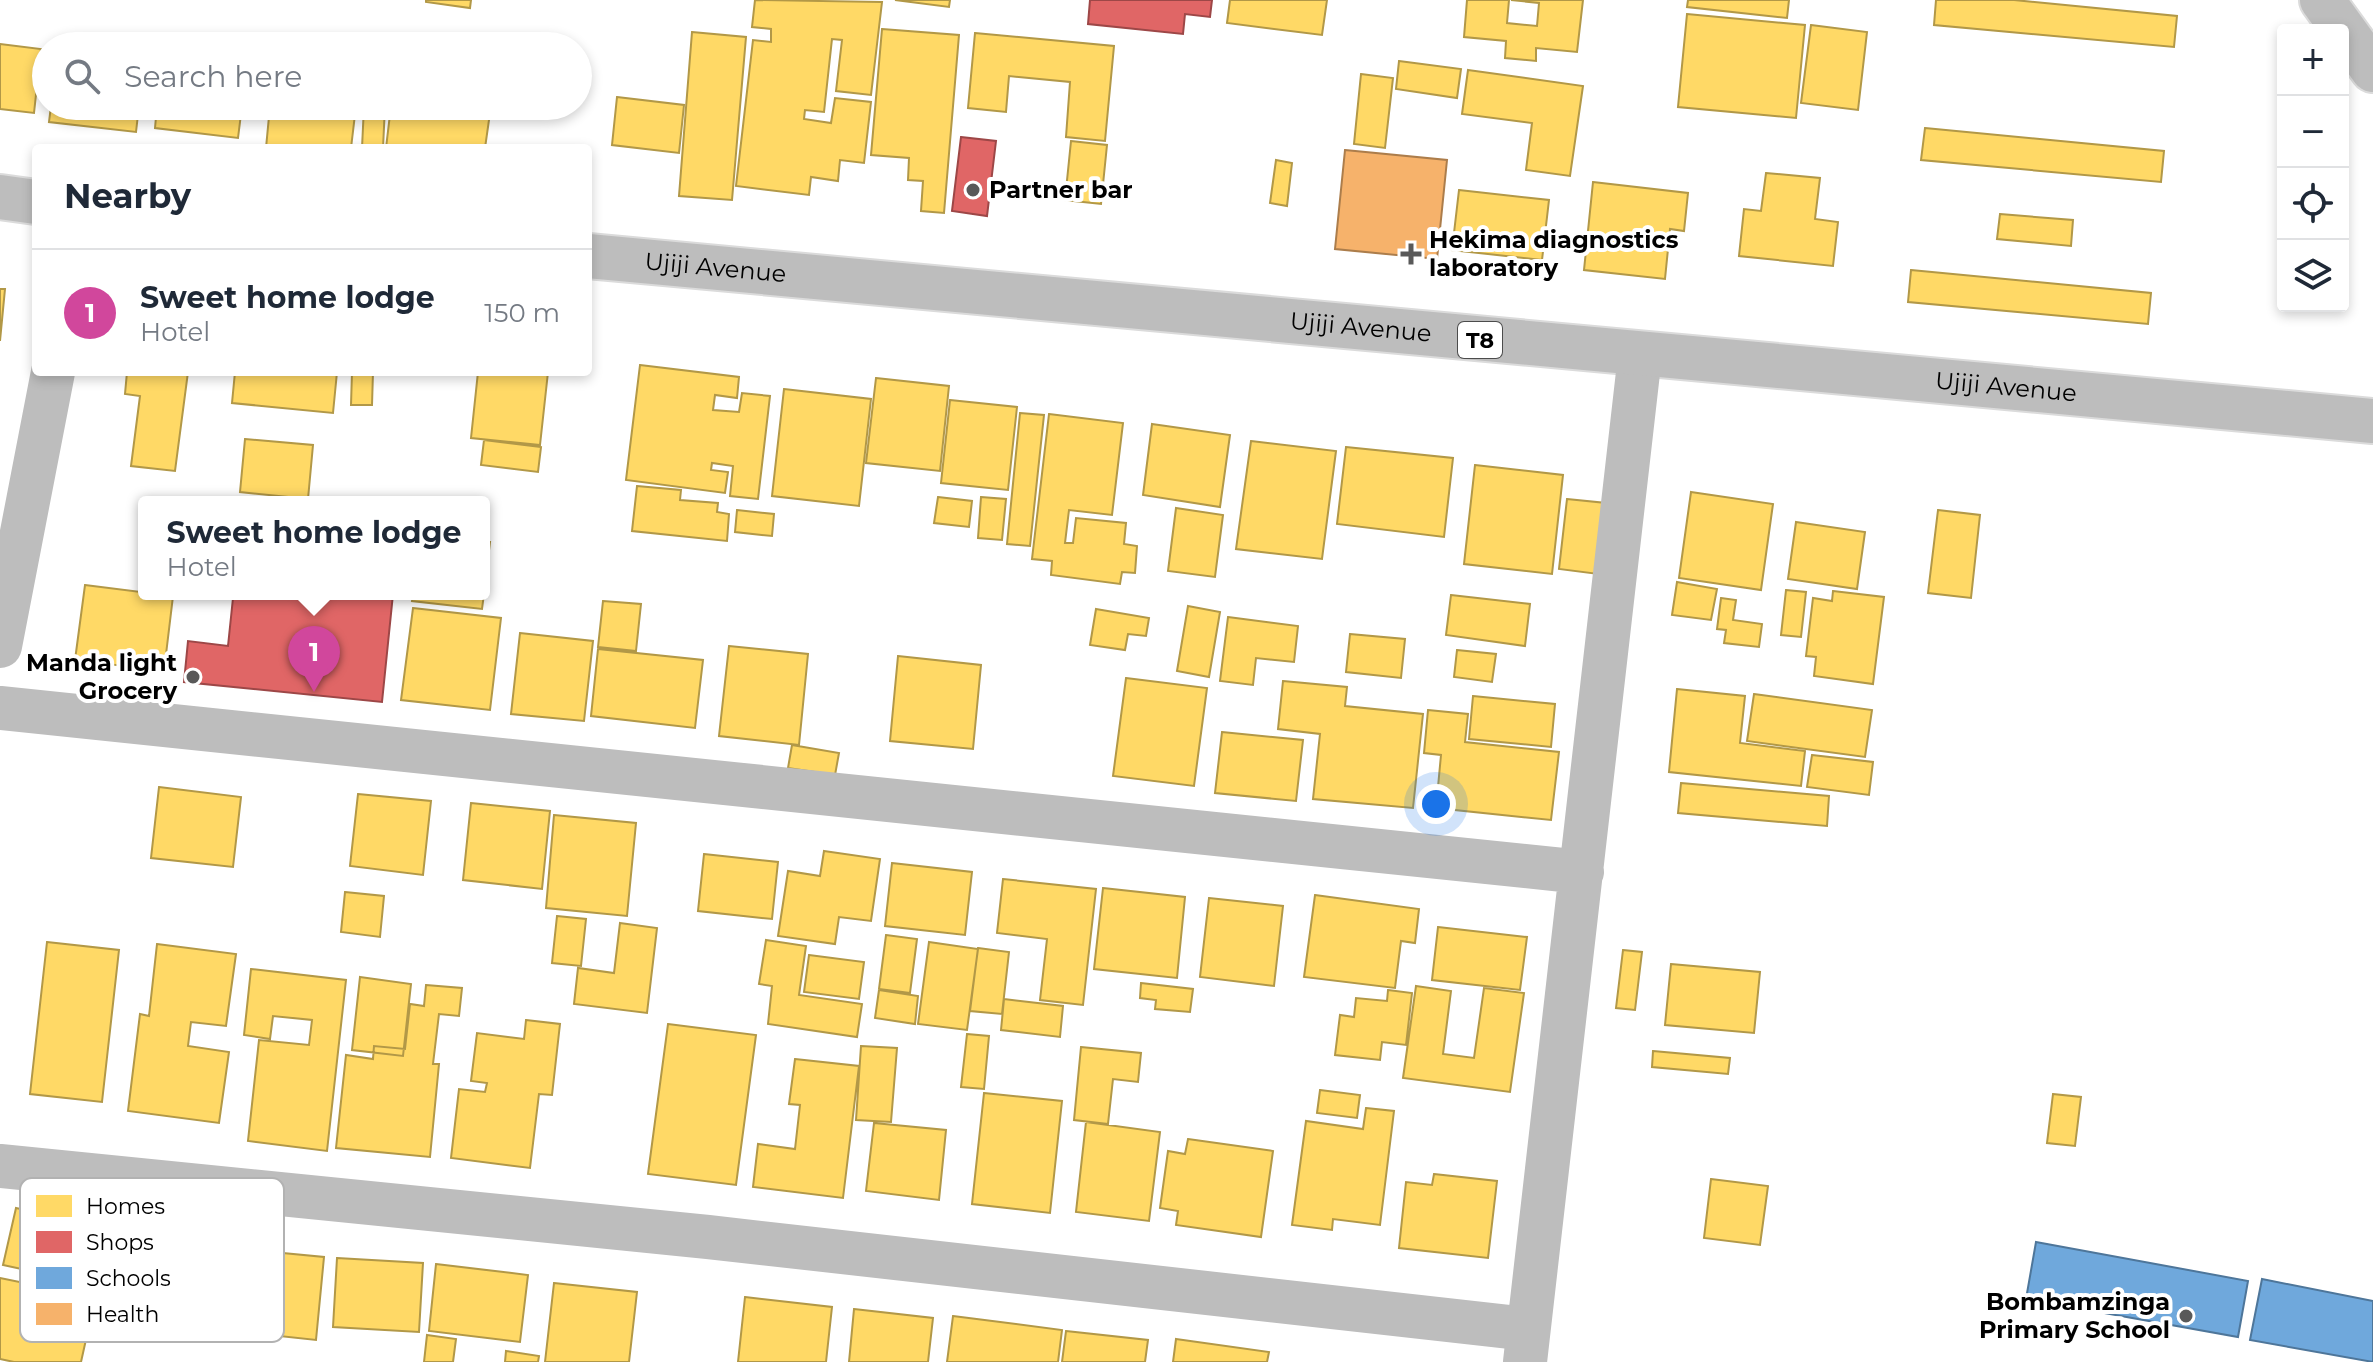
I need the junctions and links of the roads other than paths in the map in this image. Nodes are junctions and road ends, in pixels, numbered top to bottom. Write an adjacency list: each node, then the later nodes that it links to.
1 (2322, 0): 2 (main road)
2 (2373, 70)
3 (0, 197): 4 (main road)
4 (32, 201)
5 (592, 256): 6 (main road, Ujiji Avenue / T8)
6 (1640, 355): 8 (main road, Ujiji Avenue / T8); 11 (main road)
7 (52, 376): 9 (main road)
8 (2373, 421)
9 (0, 646)
10 (0, 708): 11 (main road)
11 (1582, 872): 15 (main road)
12 (0, 1166): 13 (main road)
13 (120, 1178)
14 (284, 1194): 15 (main road)
15 (1526, 1346)

